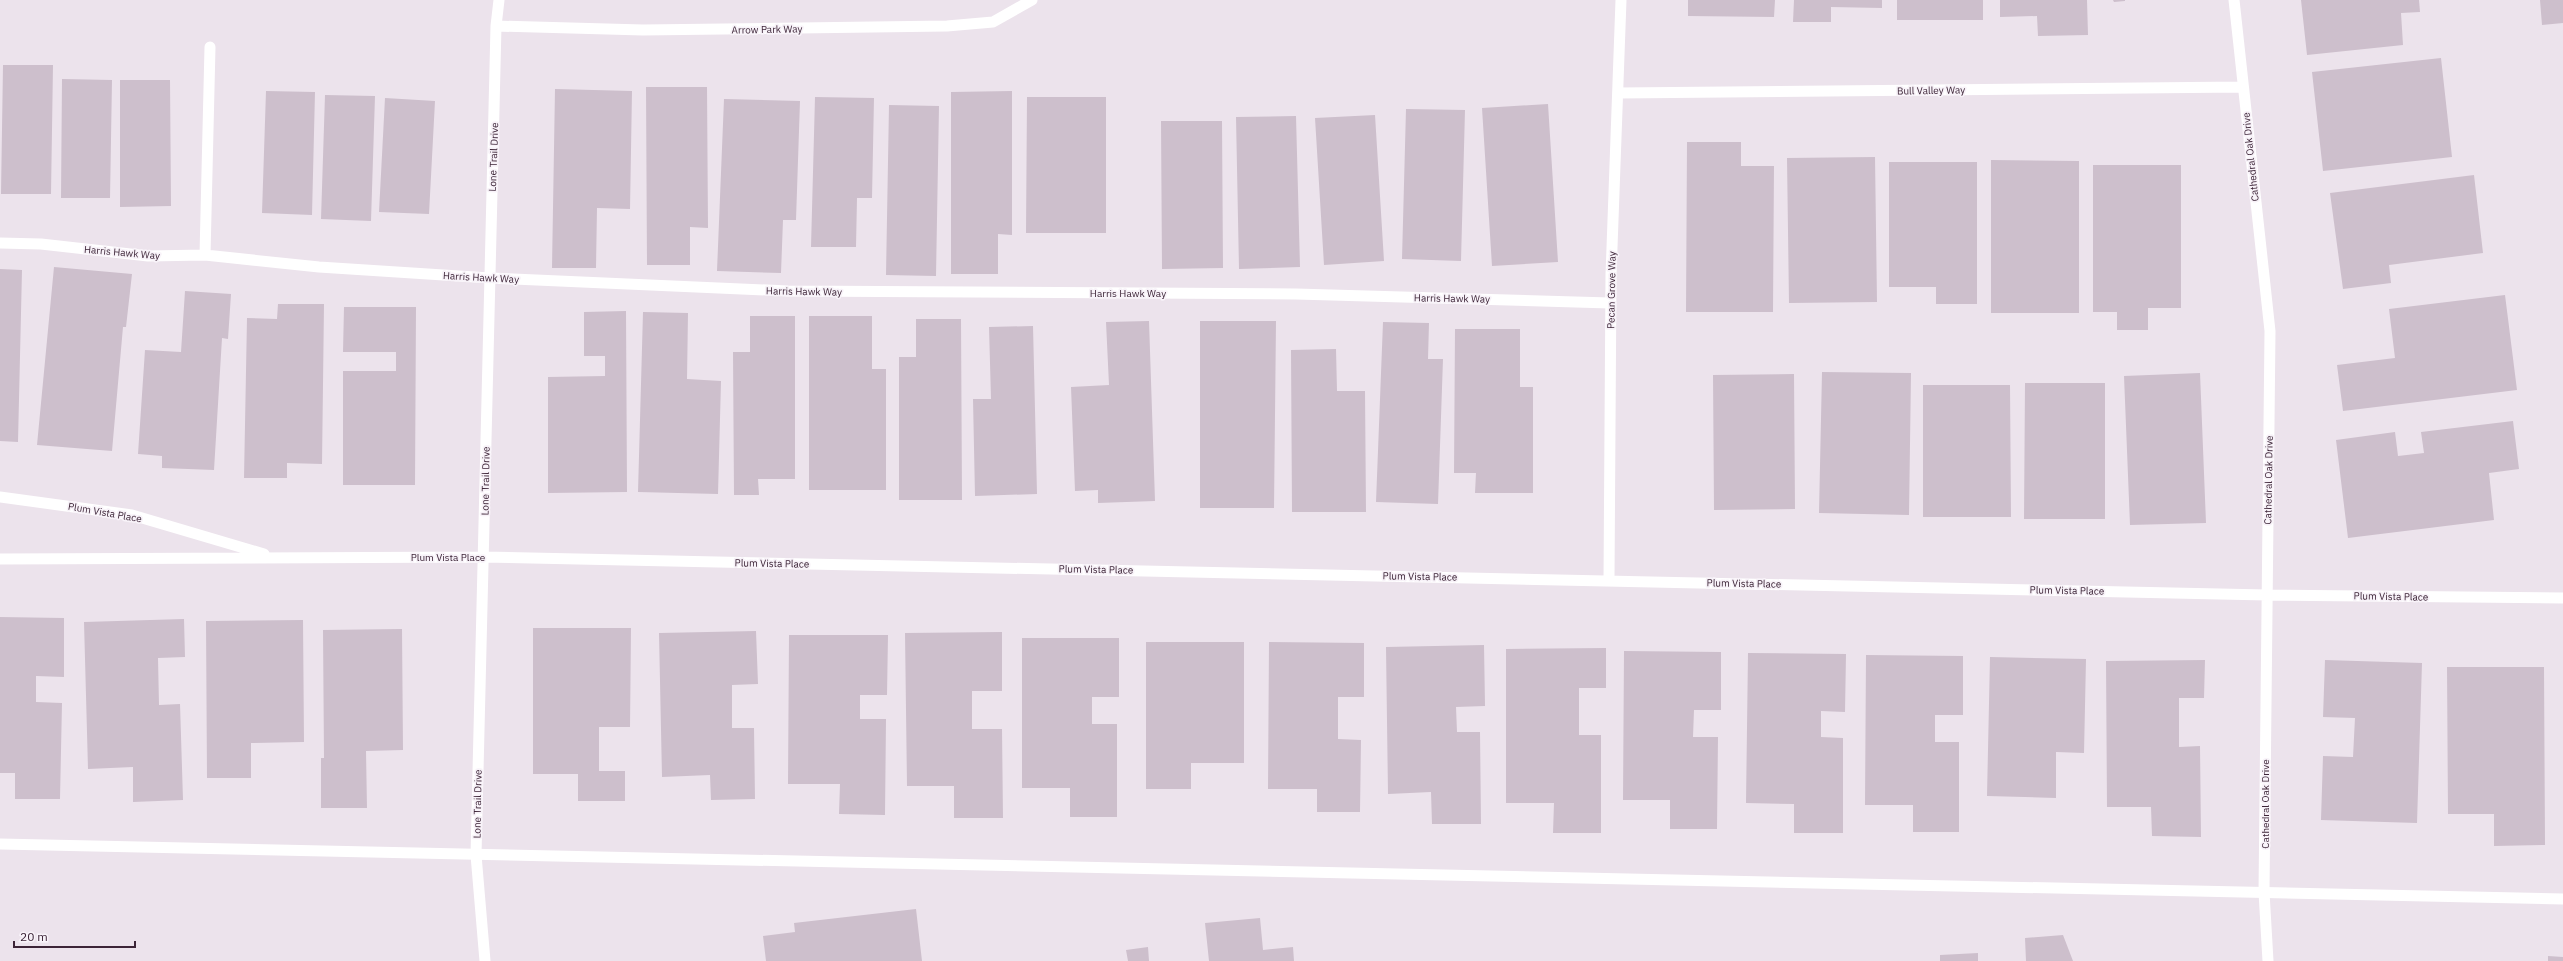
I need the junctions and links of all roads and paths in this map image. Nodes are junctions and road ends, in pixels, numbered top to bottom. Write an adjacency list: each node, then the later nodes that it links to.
1 (500, 0): 5 (street, Lone Trail Drive)
2 (1032, 0): 5 (street, Arrow Park Way)
3 (1621, 0): 8 (street, Pecan Grove Way)
4 (2234, 0): 7 (street, Cathedral Oak Drive)
5 (496, 26): 11 (street, Lone Trail Drive)
6 (210, 47): 10 (street)
7 (2243, 87): 8 (street, Bull Valley Way); 18 (street, Cathedral Oak Drive)
8 (1619, 93): 12 (street, Pecan Grove Way)
9 (0, 243): 10 (street, Harris Hawk Way)
10 (205, 255): 11 (street, Harris Hawk Way)
11 (490, 278): 12 (street, Harris Hawk Way); 14 (street, Lone Trail Drive)
12 (1610, 303): 17 (street, Pecan Grove Way)
13 (0, 497): 15 (street, Plum Vista Place)
14 (483, 557): 15 (street, Plum Vista Place); 17 (street, Plum Vista Place); 21 (street, Lone Trail Drive)
15 (276, 558): 16 (street, Plum Vista Place)
16 (0, 559)
17 (1609, 580): 18 (street, Plum Vista Place)
18 (2267, 595): 19 (street, Plum Vista Place); 22 (street, Cathedral Oak Drive)
19 (2563, 598)
20 (0, 844): 21 (street)
21 (476, 855): 22 (street); 24 (street, Lone Trail Drive)
22 (2264, 892): 23 (street); 25 (street, Cathedral Oak Drive)
23 (2563, 899)
24 (485, 961)
25 (2268, 961)

